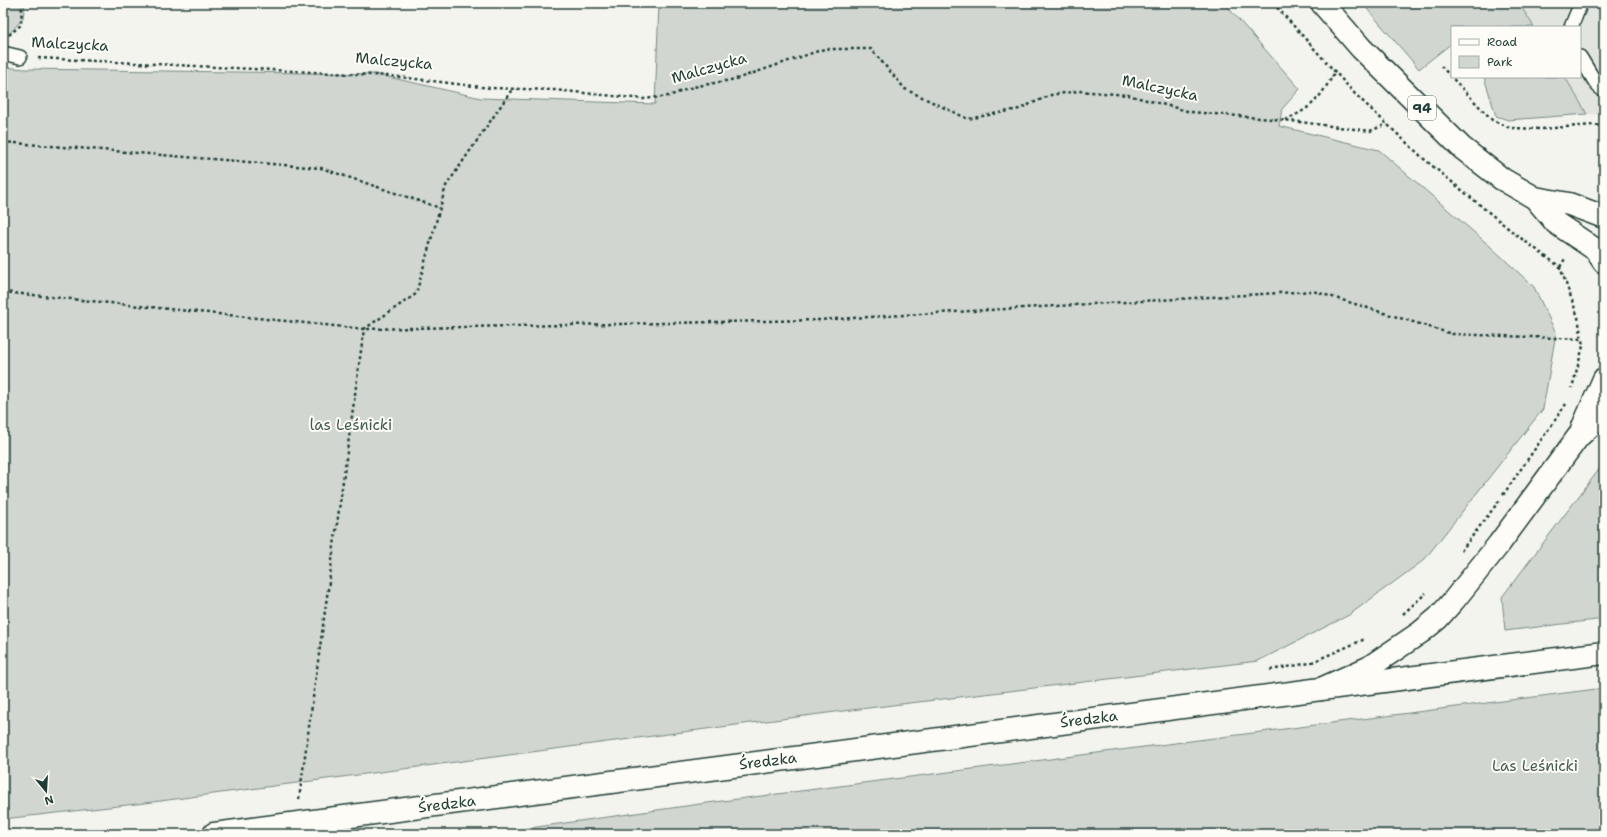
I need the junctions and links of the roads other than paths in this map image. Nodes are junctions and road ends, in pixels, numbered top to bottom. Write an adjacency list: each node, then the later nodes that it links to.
1 (1322, 3): 8 (main road, 94)
2 (1581, 3): 3 (lane)
3 (1571, 26)
4 (3, 53): 5 (lane, Malczycka)
5 (20, 57)
6 (1581, 59): 7 (lane)
7 (1604, 91)
8 (1536, 198): 9 (main road, 94); 10 (main road, 94)
9 (1604, 217)
10 (1604, 262)
11 (1604, 379): 13 (main road)
12 (1604, 413): 13 (main road)
13 (1578, 437): 15 (main road)
14 (1604, 653): 15 (main road, Średzka)
15 (1321, 689): 16 (main road, Średzka)
16 (214, 834)

